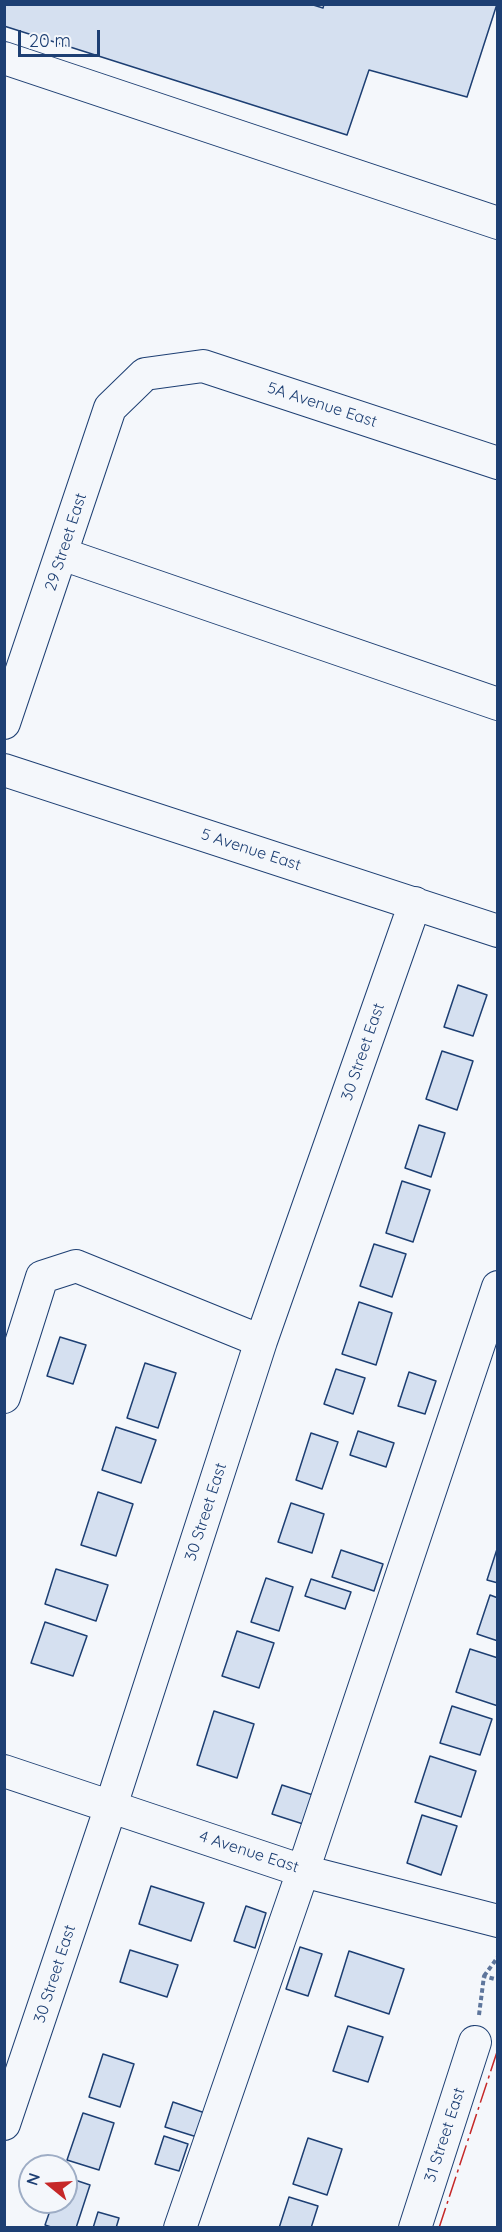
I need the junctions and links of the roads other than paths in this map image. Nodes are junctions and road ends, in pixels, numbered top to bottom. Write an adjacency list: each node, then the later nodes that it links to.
1 (4, 58): 2 (street)
2 (498, 224)
3 (145, 374): 4 (street, 5A Avenue East); 5 (street, 29 Street East)
4 (498, 463)
5 (62, 554): 6 (street); 7 (street, 29 Street East)
6 (498, 704)
7 (4, 723)
8 (4, 770): 9 (street, 5 Avenue East)
9 (415, 903): 10 (street, 5 Avenue East); 12 (street, 30 Street East)
10 (498, 931)
11 (498, 1287): 16 (street)
12 (261, 1341): 13 (street); 15 (street, 30 Street East)
13 (4, 1398)
14 (4, 1771): 15 (street, 4 Avenue East)
15 (111, 1806): 16 (street, 4 Avenue East); 19 (street, 30 Street East)
16 (303, 1871): 17 (street, 4 Avenue East); 20 (street)
17 (498, 1921)
18 (476, 2042): 21 (street, 31 Street East)
19 (4, 2124)
20 (180, 2228)
21 (415, 2228)

